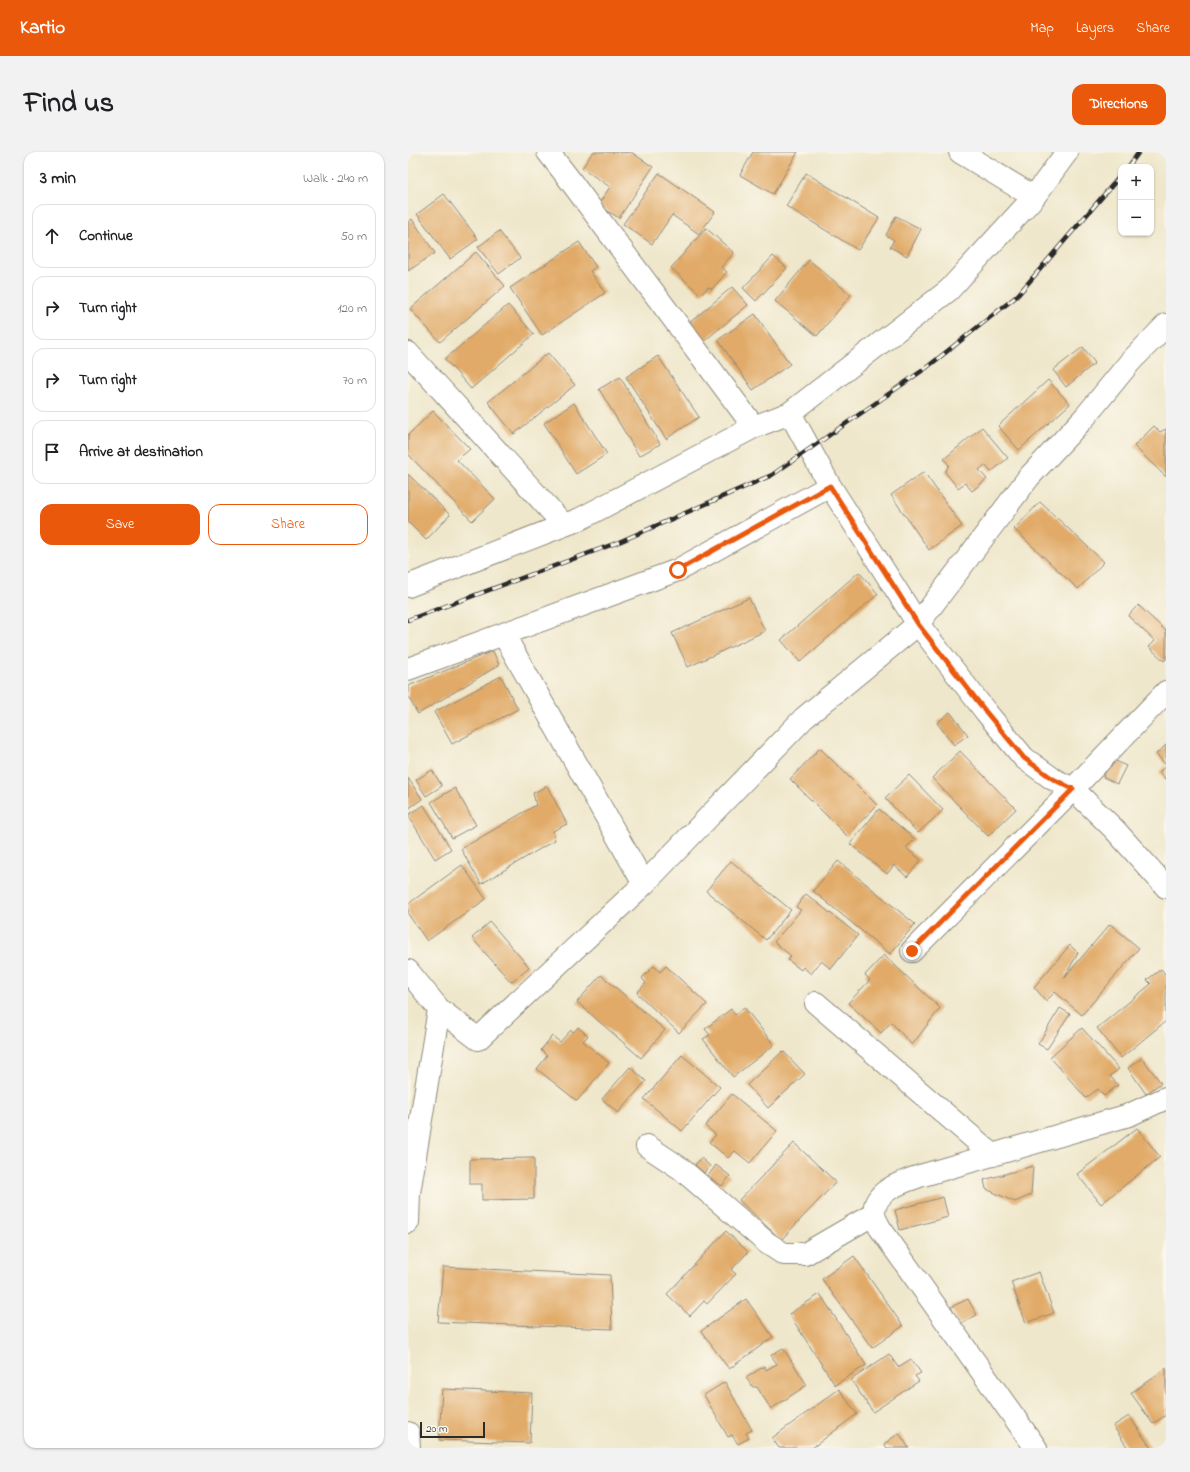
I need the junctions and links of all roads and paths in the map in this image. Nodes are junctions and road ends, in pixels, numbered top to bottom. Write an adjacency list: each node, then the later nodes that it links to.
1 (548, 152): 8 (street)
2 (960, 152): 4 (street)
3 (1067, 152): 4 (street)
4 (1034, 197): 7 (street)
5 (1166, 325): 12 (street)
6 (408, 353): 10 (street)
7 (790, 413): 8 (street); 9 (street)
8 (754, 427): 10 (street)
9 (830, 486): 12 (street); 13 (street)
10 (564, 525): 11 (street)
11 (408, 586)
12 (918, 624): 16 (street); 17 (street)
13 (504, 635): 14 (street); 17 (street)
14 (408, 669)
15 (1166, 692): 16 (street)
16 (1073, 789): 18 (street); 19 (street)
17 (644, 884): 22 (street)
18 (1166, 888)
19 (912, 951)
20 (408, 970): 22 (street)
21 (816, 1003): 25 (street)
22 (439, 1009): 27 (street)
23 (1166, 1098): 25 (street)
24 (647, 1146): 26 (street)
25 (993, 1155): 26 (street)
26 (874, 1214): 28 (street)
27 (408, 1222)
28 (1036, 1448)

